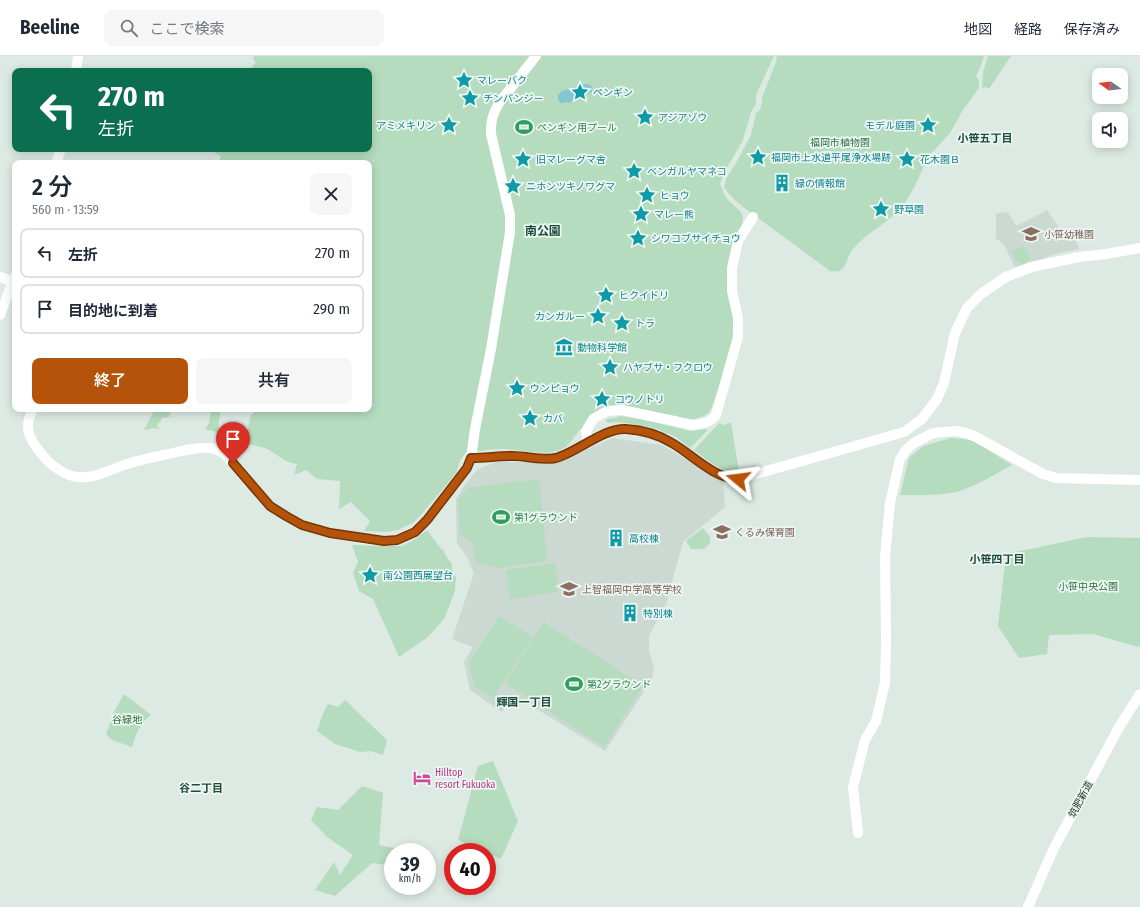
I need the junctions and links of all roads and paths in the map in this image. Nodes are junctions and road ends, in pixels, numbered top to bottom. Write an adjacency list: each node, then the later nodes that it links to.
1 (78, 56): 3 (street)
2 (536, 56): 12 (street)
3 (76, 68)
4 (753, 217): 11 (street)
5 (1140, 248): 11 (street)
6 (0, 277): 7 (street)
7 (12, 280)
8 (12, 285): 9 (street)
9 (0, 315)
10 (30, 412): 12 (street)
11 (588, 443): 12 (street)
12 (471, 458)
13 (1140, 480): 15 (street)
14 (1140, 694): 16 (street, 筑肥新道)
15 (858, 833)
16 (1028, 907)

